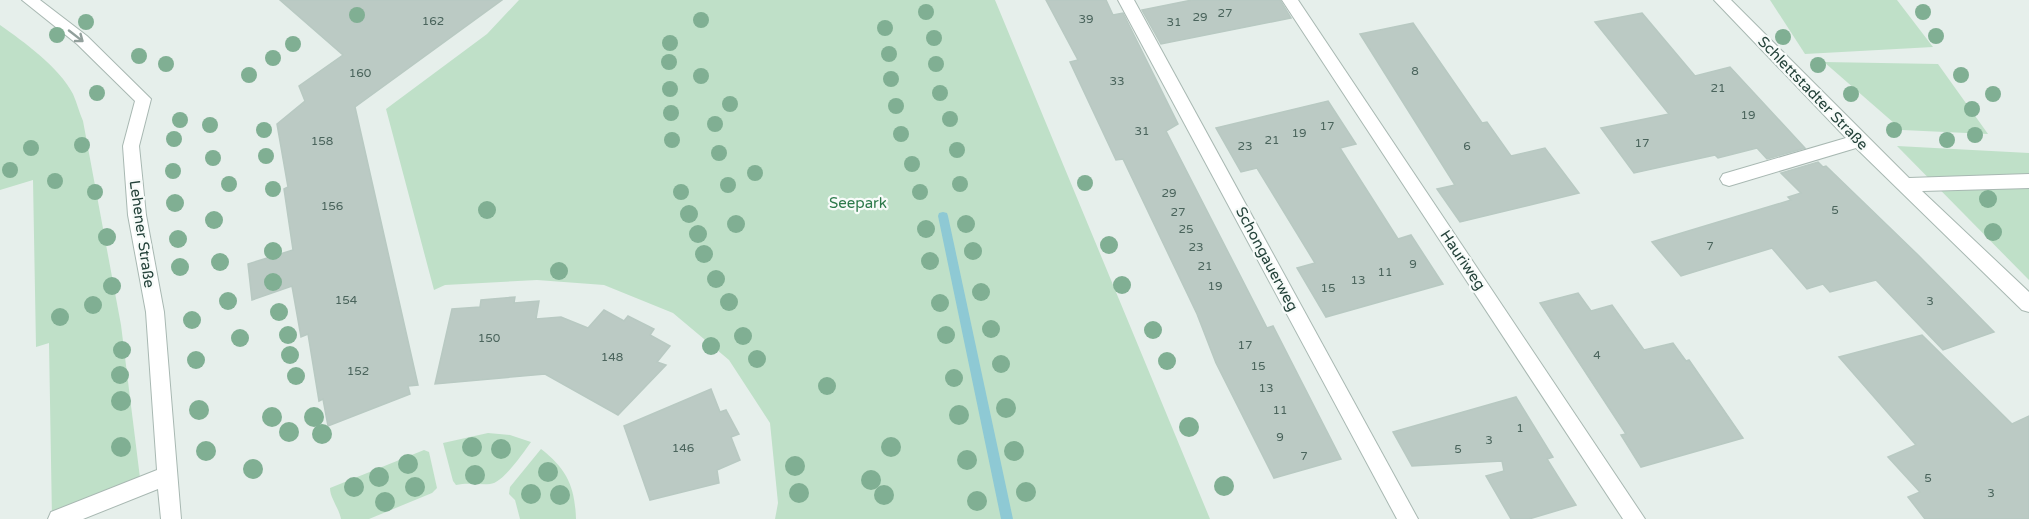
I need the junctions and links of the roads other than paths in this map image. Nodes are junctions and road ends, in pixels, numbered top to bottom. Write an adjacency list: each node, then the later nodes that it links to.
1 (30, 0): 10 (street, Lehener Straße, one-way to 10)
2 (1126, 0): 13 (street, Schongauerweg)
3 (1290, 0): 14 (street, Hauriweg)
4 (1722, 0): 5 (street, Schlettstadter Straße)
5 (1859, 141): 6 (street); 8 (street, Schlettstadter Straße)
6 (1729, 179)
7 (2029, 181): 8 (street)
8 (1905, 185): 9 (street, Schlettstadter Straße)
9 (2029, 304)
10 (168, 475): 11 (street); 12 (street, Lehener Straße)
11 (58, 519)
12 (171, 519)
13 (1408, 519)
14 (1635, 519)

